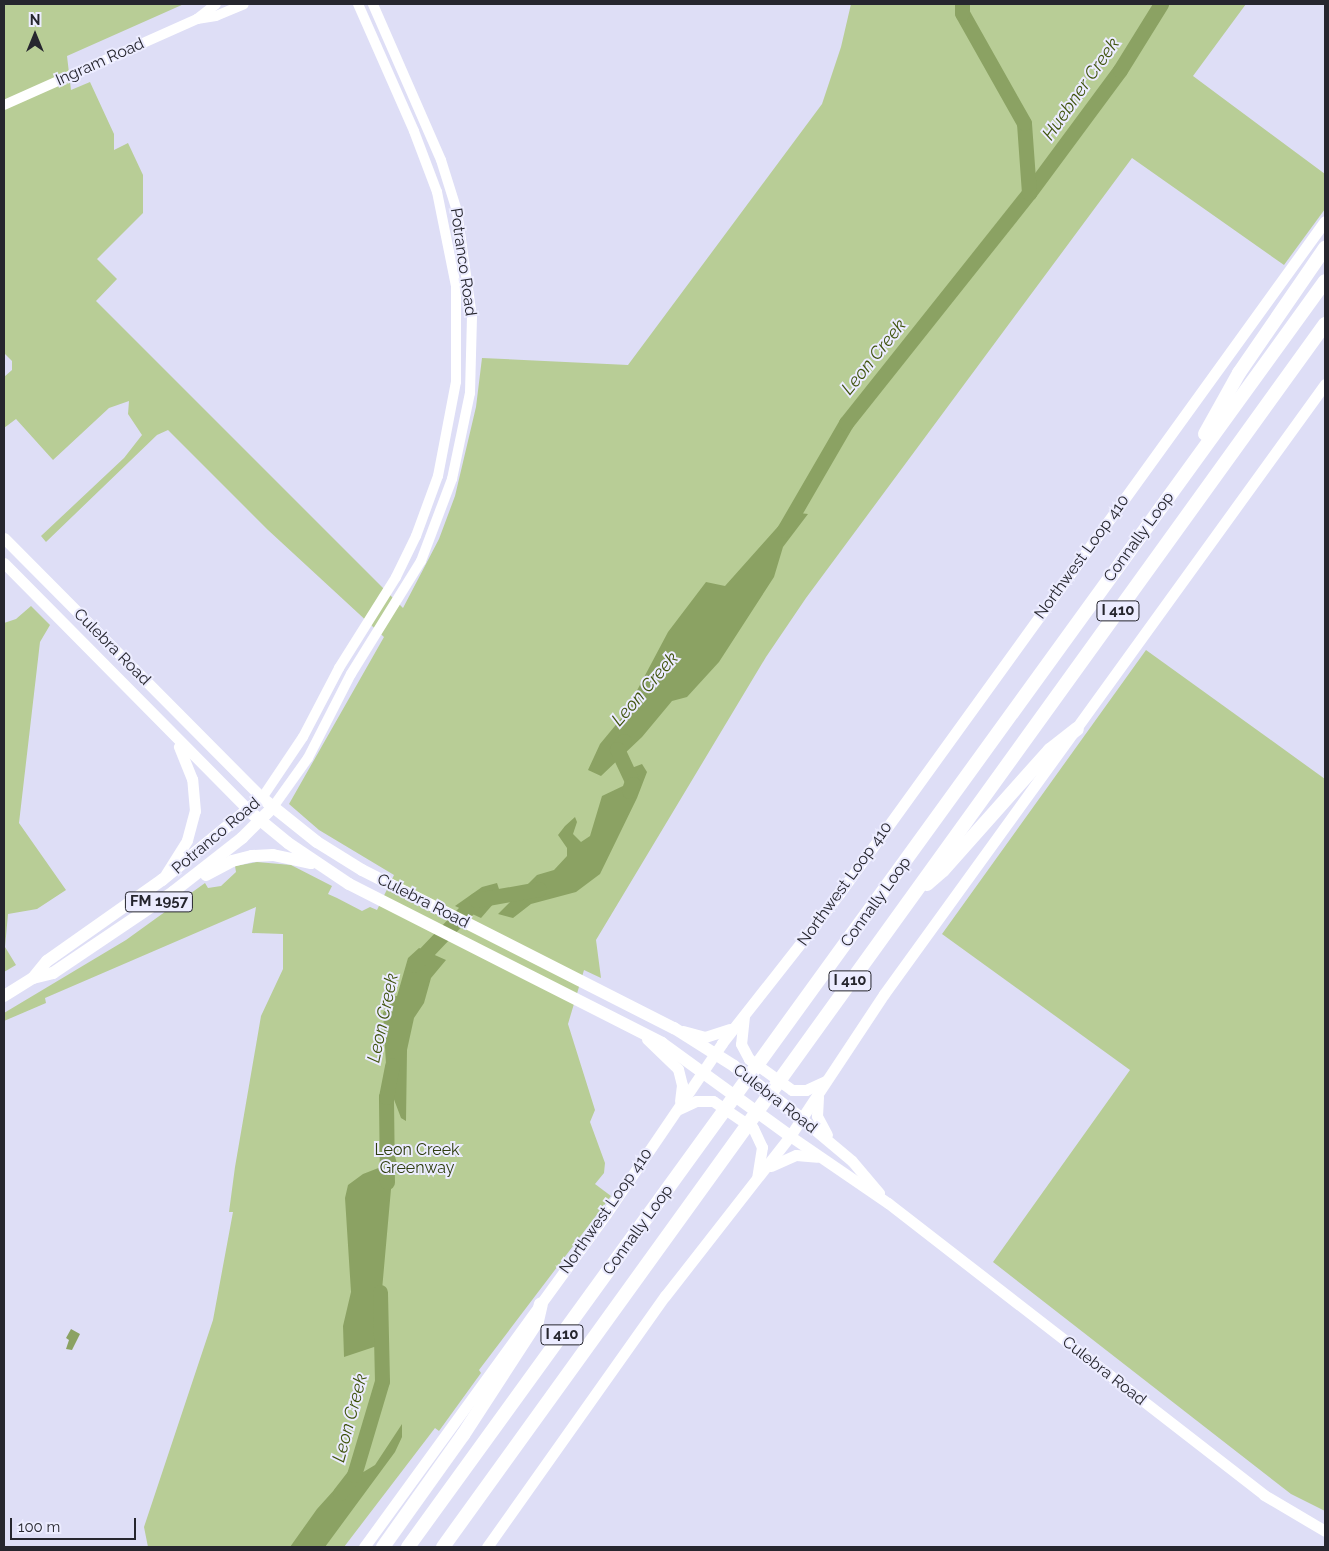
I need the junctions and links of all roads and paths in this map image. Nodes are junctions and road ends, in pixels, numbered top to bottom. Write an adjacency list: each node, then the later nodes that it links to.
1 (216, 4): 5 (street, Ingram Road)
2 (244, 4): 5 (street, Ingram Road)
3 (358, 4): 8 (street, Potranco Road)
4 (373, 4): 7 (street, Potranco Road)
5 (197, 19): 6 (street, Ingram Road)
6 (4, 105)
7 (419, 105): 8 (street); 15 (street, Potranco Road)
8 (405, 111): 14 (street, Potranco Road)
9 (1325, 221): 30 (main road, Northwest Loop 410)
10 (1325, 248): 16 (highway)
11 (1325, 281): 16 (highway, Connally Loop / I 410)
12 (1325, 324): 31 (highway, Connally Loop / I 410)
13 (1325, 384): 21 (main road)
14 (450, 423): 15 (street); 19 (street, Potranco Road)
15 (465, 426): 20 (street, Potranco Road)
16 (1170, 496): 54 (highway, Connally Loop / I 410)
17 (4, 538): 23 (main road, Culebra Road)
18 (4, 563): 22 (main road, Culebra Road)
19 (396, 577): 20 (street); 23 (street, Potranco Road)
20 (409, 584): 24 (street, Potranco Road)
21 (1076, 729): 31 (highway); 41 (main road)
22 (175, 739): 25 (main road, Culebra Road); 28 (main road)
23 (262, 798): 24 (main road, Culebra Road); 25 (main road, Potranco Road / FM 1957)
24 (273, 807): 26 (main road, Potranco Road / FM 1957); 36 (main road, Culebra Road)
25 (249, 811): 26 (main road, Culebra Road); 28 (main road, Potranco Road / FM 1957)
26 (260, 821): 27 (main road, Culebra Road); 29 (main road, Potranco Road / FM 1957)
27 (319, 865): 29 (main road); 38 (main road, Culebra Road)
28 (162, 880): 33 (main road, Potranco Road / FM 1957)
29 (173, 892): 33 (main road, Potranco Road / FM 1957)
30 (839, 894): 32 (main road, Northwest Loop 410)
31 (911, 897): 55 (highway, Connally Loop / I 410)
32 (830, 906): 35 (main road, Northwest Loop 410)
33 (33, 978): 34 (main road, FM 1957)
34 (4, 996)
35 (746, 1012): 37 (main road, Northwest Loop 410); 41 (main road)
36 (674, 1028): 37 (main road); 39 (main road, Culebra Road)
37 (732, 1029): 39 (main road, Northwest Loop 410)
38 (638, 1031): 40 (main road, Culebra Road); 43 (main road)
39 (714, 1054): 40 (main road, Northwest Loop 410); 44 (main road, Culebra Road)
40 (702, 1072): 43 (main road, Northwest Loop 410); 45 (main road, Culebra Road)
41 (827, 1079): 42 (main road)
42 (821, 1090): 44 (main road); 46 (main road)
43 (674, 1113): 48 (main road); 50 (main road, Northwest Loop 410)
44 (802, 1119): 45 (main road); 46 (main road, Culebra Road)
45 (790, 1136): 47 (main road, Culebra Road); 48 (main road)
46 (838, 1148): 49 (main road, Culebra Road)
47 (820, 1158): 48 (main road); 49 (main road, Culebra Road)
48 (756, 1179): 56 (main road)
49 (888, 1203): 51 (main road, Culebra Road)
50 (541, 1304): 52 (main road, Northwest Loop 410); 53 (highway)
51 (1325, 1532)
52 (364, 1547)
53 (383, 1547)
54 (408, 1547)
55 (443, 1547)
56 (487, 1547)

